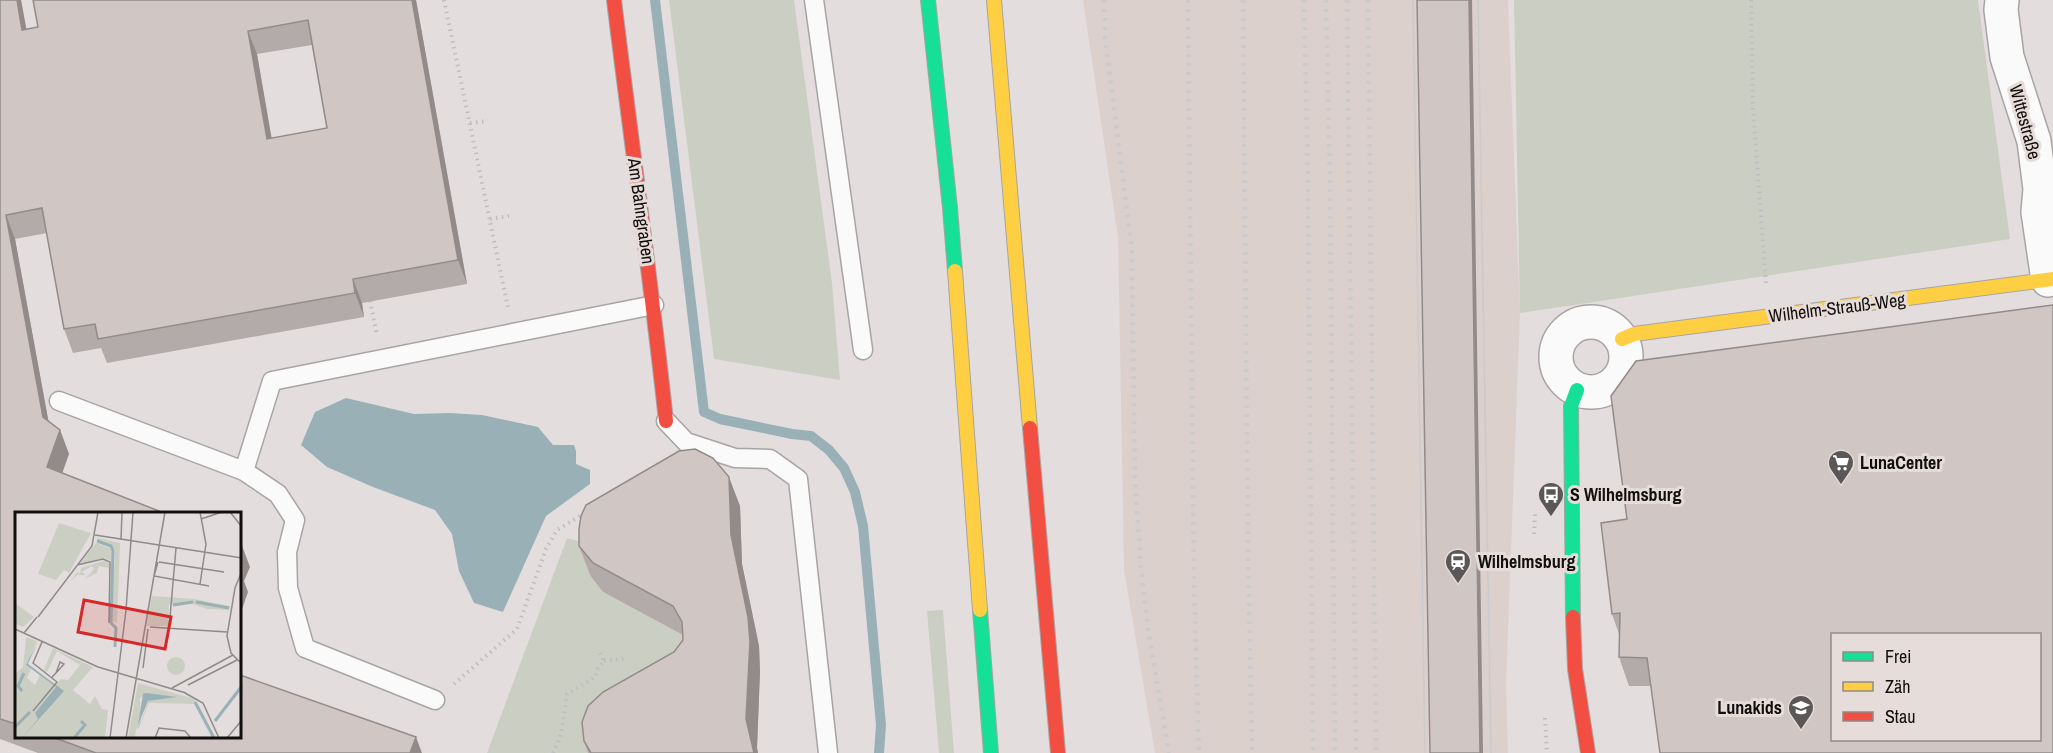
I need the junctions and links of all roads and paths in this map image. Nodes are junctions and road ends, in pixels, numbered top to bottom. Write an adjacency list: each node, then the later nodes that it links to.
1 (444, 0): 9 (path)
2 (614, 0): 13 (main road, Am Bahngraben)
3 (814, 0): 17 (lane)
4 (928, 0): 29 (main road)
5 (994, 0): 30 (main road)
6 (1751, 0): 14 (path)
7 (2002, 0): 12 (street, Wittestraße)
8 (488, 121): 9 (path)
9 (470, 123): 11 (path)
10 (509, 216): 11 (path)
11 (490, 219): 15 (path)
12 (2050, 280): 14 (main road, Wilhelm-Strauß-Weg)
13 (654, 305): 15 (lane); 20 (main road, Am Bahngraben)
14 (1770, 316): 16 (main road, Wilhelm-Strauß-Weg)
15 (512, 334): 21 (lane)
16 (1622, 339): 18 (street); 18 (street)
17 (863, 350)
18 (1577, 390): 31 (main road)
19 (59, 401): 21 (lane)
20 (666, 422): 28 (lane)
21 (244, 471): 26 (lane)
22 (590, 509): 26 (path)
23 (600, 653): 25 (path)
24 (628, 658): 25 (path)
25 (604, 661): 27 (path)
26 (435, 700)
27 (553, 753)
28 (828, 753)
29 (991, 753)
30 (1058, 753)
31 (1588, 753)

